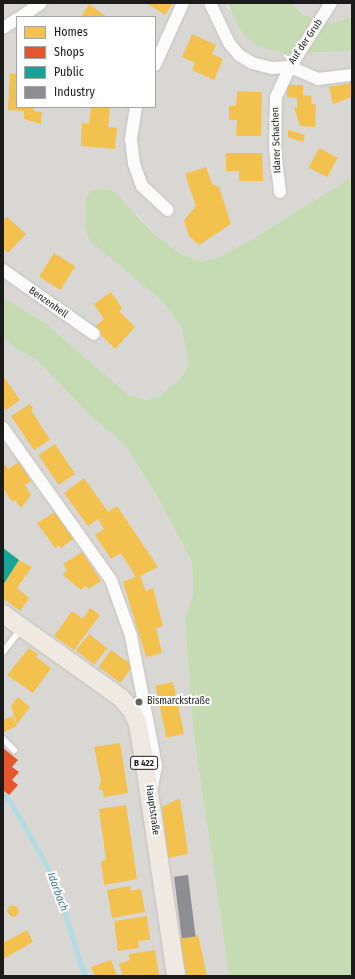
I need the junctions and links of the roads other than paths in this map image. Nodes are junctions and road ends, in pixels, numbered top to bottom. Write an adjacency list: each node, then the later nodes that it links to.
1 (41, 3): 5 (street)
2 (183, 3): 8 (street)
3 (210, 3): 9 (street, Auf der Grub)
4 (331, 3): 9 (street, Auf der Grub)
5 (22, 16)
6 (16, 20): 7 (street)
7 (3, 28)
8 (156, 63)
9 (290, 67): 10 (street); 12 (street, Idarer Schachen)
10 (352, 75)
11 (136, 108): 13 (street)
12 (280, 192)
13 (168, 210)
14 (3, 270): 15 (street, Benzenhell)
15 (94, 334)
16 (3, 428): 22 (street)
17 (3, 614): 18 (main road, Hauptstraße / B 422)
18 (22, 628): 19 (lane); 22 (main road, Hauptstraße / B 422)
19 (3, 652)
20 (3, 739): 21 (lane)
21 (14, 750)
22 (150, 797): 23 (main road, Hauptstraße / B 422)
23 (176, 976)

